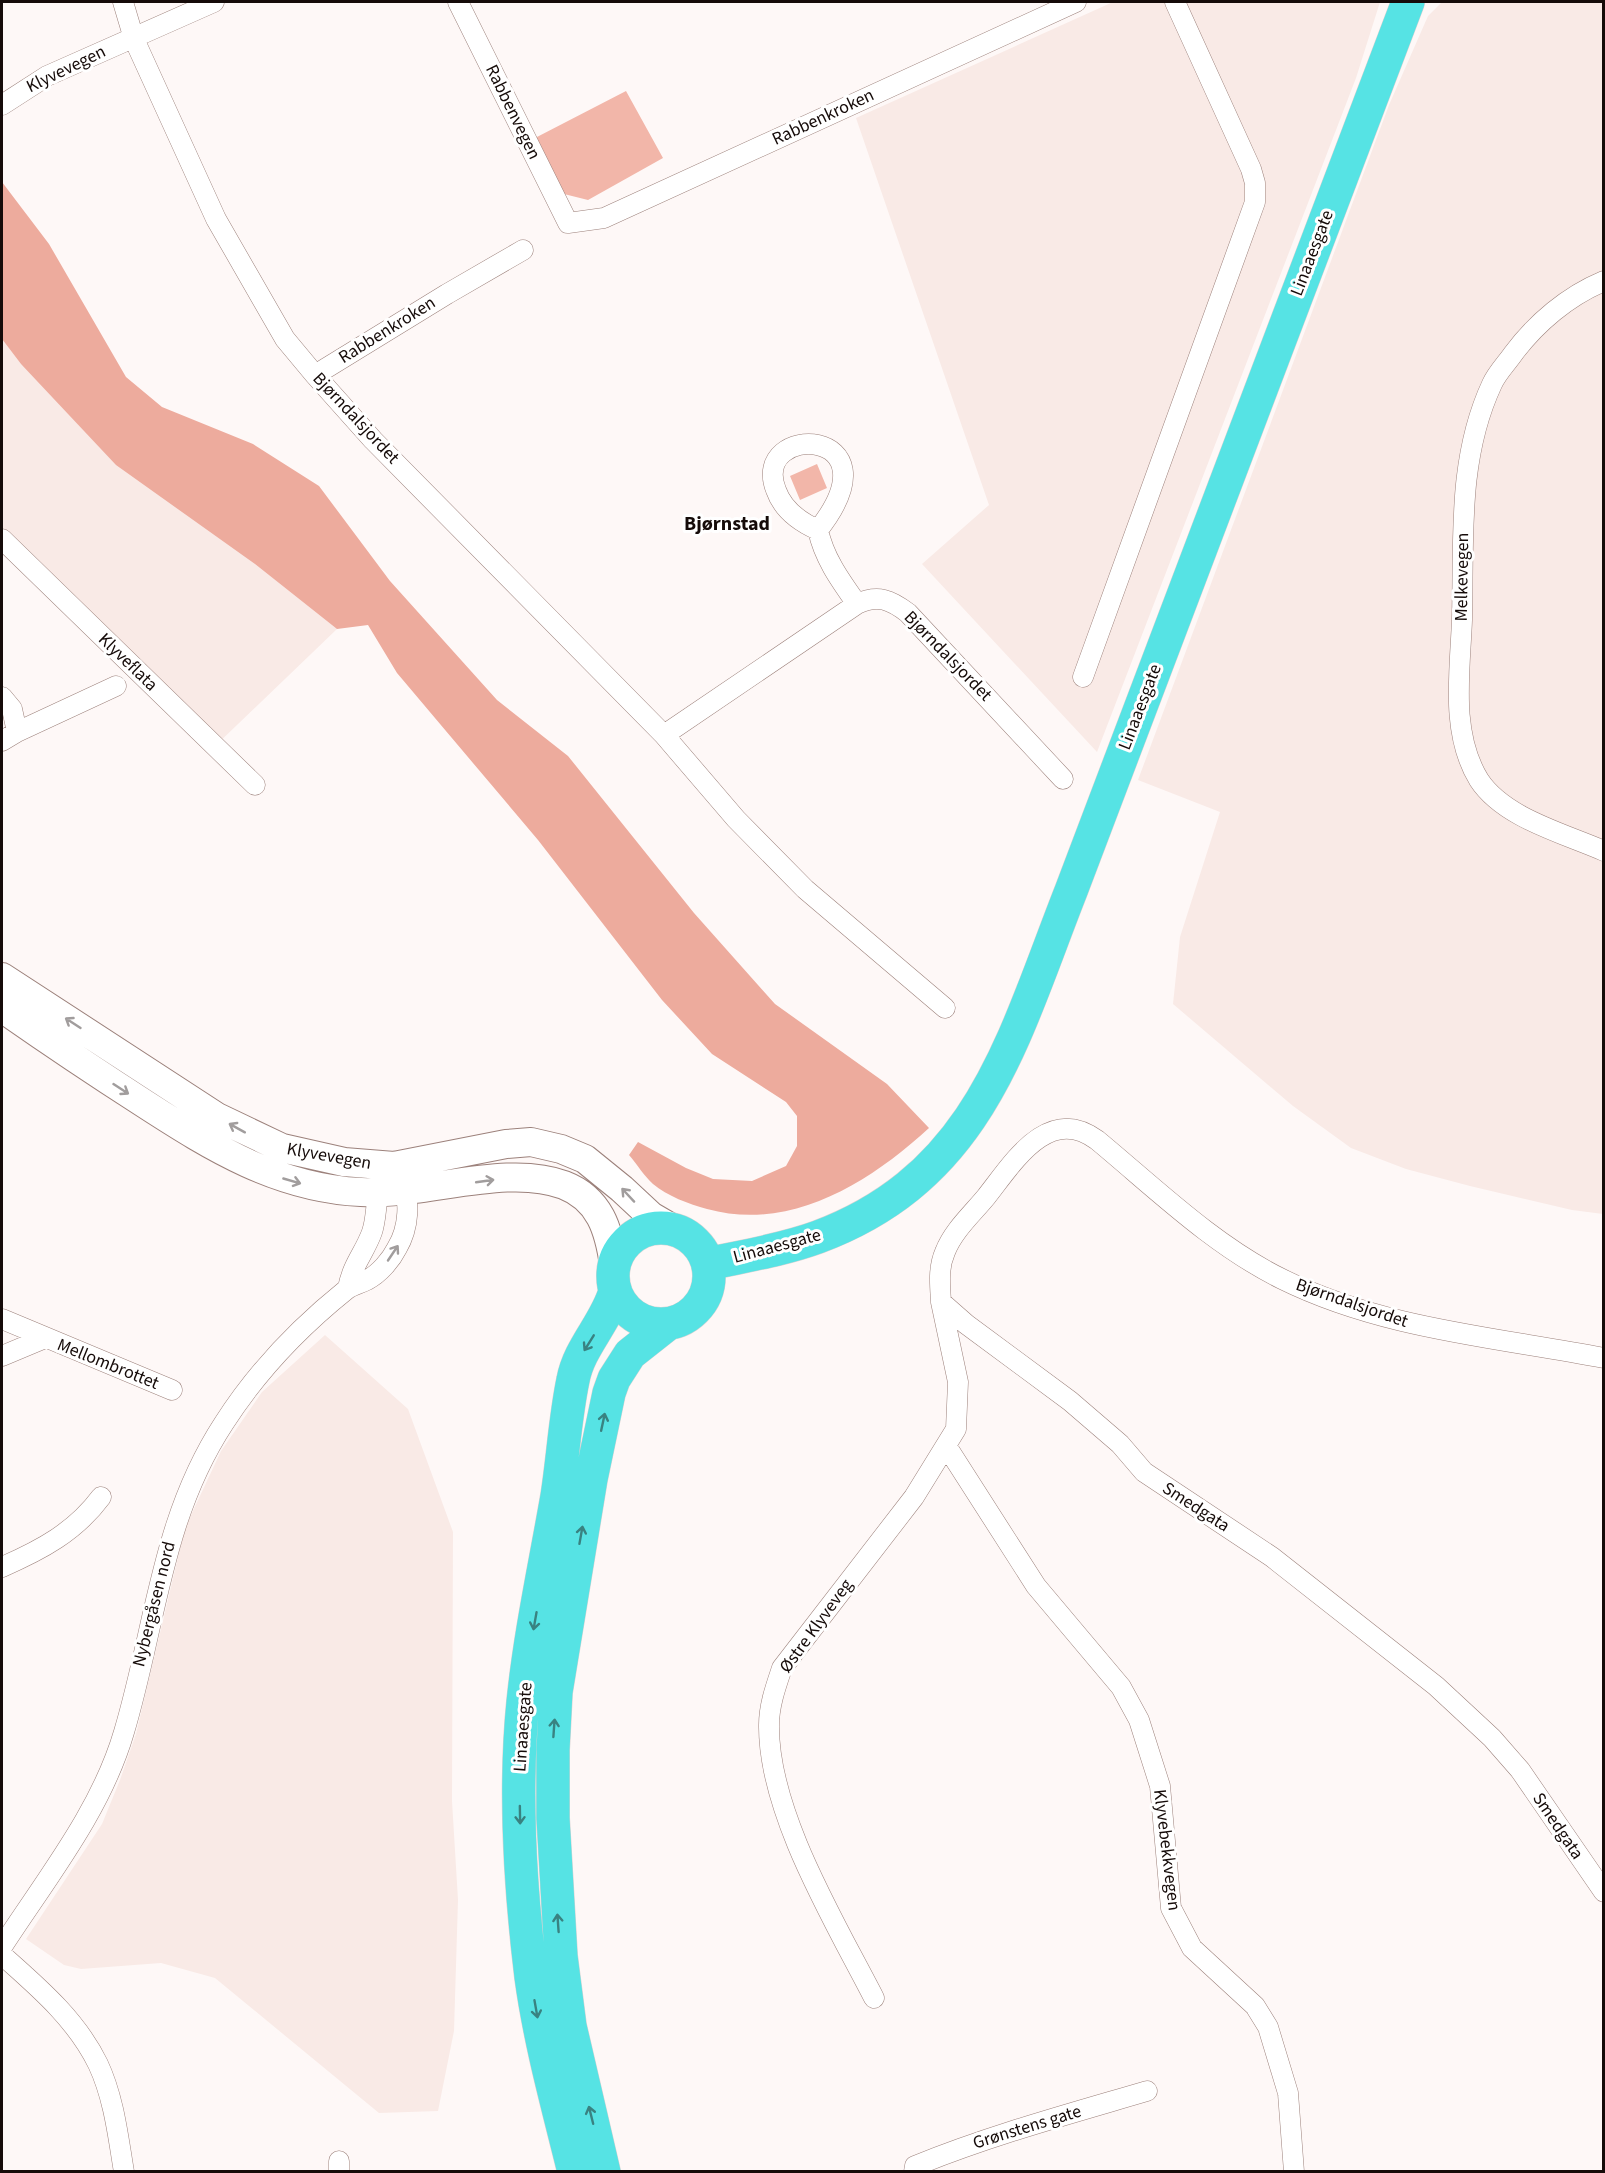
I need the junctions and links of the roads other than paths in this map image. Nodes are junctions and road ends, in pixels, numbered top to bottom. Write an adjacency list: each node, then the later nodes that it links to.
1 (123, 2): 7 (street, Bjørndalsjordet)
2 (214, 2): 7 (street)
3 (458, 2): 9 (street, Rabbenvegen)
4 (1076, 2): 9 (street, Rabbenkroken)
5 (1175, 2): 16 (street)
6 (1408, 2): 31 (highway, Linaaesgate)
7 (134, 39): 8 (street, Klyvevegen); 12 (street, Bjørndalsjordet)
8 (2, 105)
9 (568, 223)
10 (523, 250): 12 (street, Rabbenkroken)
11 (1604, 281): 23 (street, Melkevegen)
12 (315, 375): 19 (street, Bjørndalsjordet)
13 (818, 530): 15 (street)
14 (2, 539): 22 (street, Klyveflata)
15 (857, 604): 19 (street, Bjørndalsjordet); 21 (street, Bjørndalsjordet)
16 (1083, 677)
17 (116, 686): 20 (street, Klyveflata)
18 (2, 697): 20 (street, Klyveflata)
19 (664, 735): 26 (street, Bjørndalsjordet)
20 (9, 736)
21 (1063, 779)
22 (255, 785)
23 (1604, 851)
24 (2, 977): 27 (main road, Klyvevegen, one-way to 24)
25 (2, 1008): 28 (main road, Klyvevegen, one-way to 28)
26 (945, 1008)
27 (394, 1166): 28 (street, Nybergåsen nord); 29 (street); 30 (main road, Klyvevegen, one-way to 27)
28 (377, 1192): 29 (main road, Klyvevegen); 33 (street, Nybergåsen nord)
29 (407, 1192): 32 (main road, Klyvevegen, one-way to 32); 33 (street, Nybergåsen nord, one-way to 29)
30 (675, 1230): 31 (highway, Linaaesgate); 32 (highway, Linaaesgate)
31 (708, 1264): 36 (highway, Linaaesgate)
32 (614, 1278): 36 (highway); 50 (highway, Linaaesgate, one-way to 50)
33 (348, 1288): 45 (street, Nybergåsen nord)
34 (941, 1302): 39 (street, Bjørndalsjordet); 41 (street, Østre Klyveveg); 44 (street, Smedgata)
35 (2, 1319): 37 (street, Mellombrottet)
36 (668, 1324): 51 (highway, Linaaesgate, one-way to 36)
37 (45, 1338): 38 (street, Mellombrottet); 40 (street, Mellombrottet)
38 (2, 1356)
39 (1604, 1358)
40 (172, 1390)
41 (947, 1447): 47 (street, Østre Klyveveg); 53 (street, Klyvebekkvegen)
42 (101, 1497): 43 (street)
43 (2, 1567)
44 (1604, 1892)
45 (2, 1947)
46 (2, 1954): 49 (street)
47 (874, 1998)
48 (1148, 2091): 52 (street, Grønstens gate)
49 (124, 2172)
50 (574, 2172)
51 (604, 2172)
52 (914, 2172)
53 (1294, 2172)

